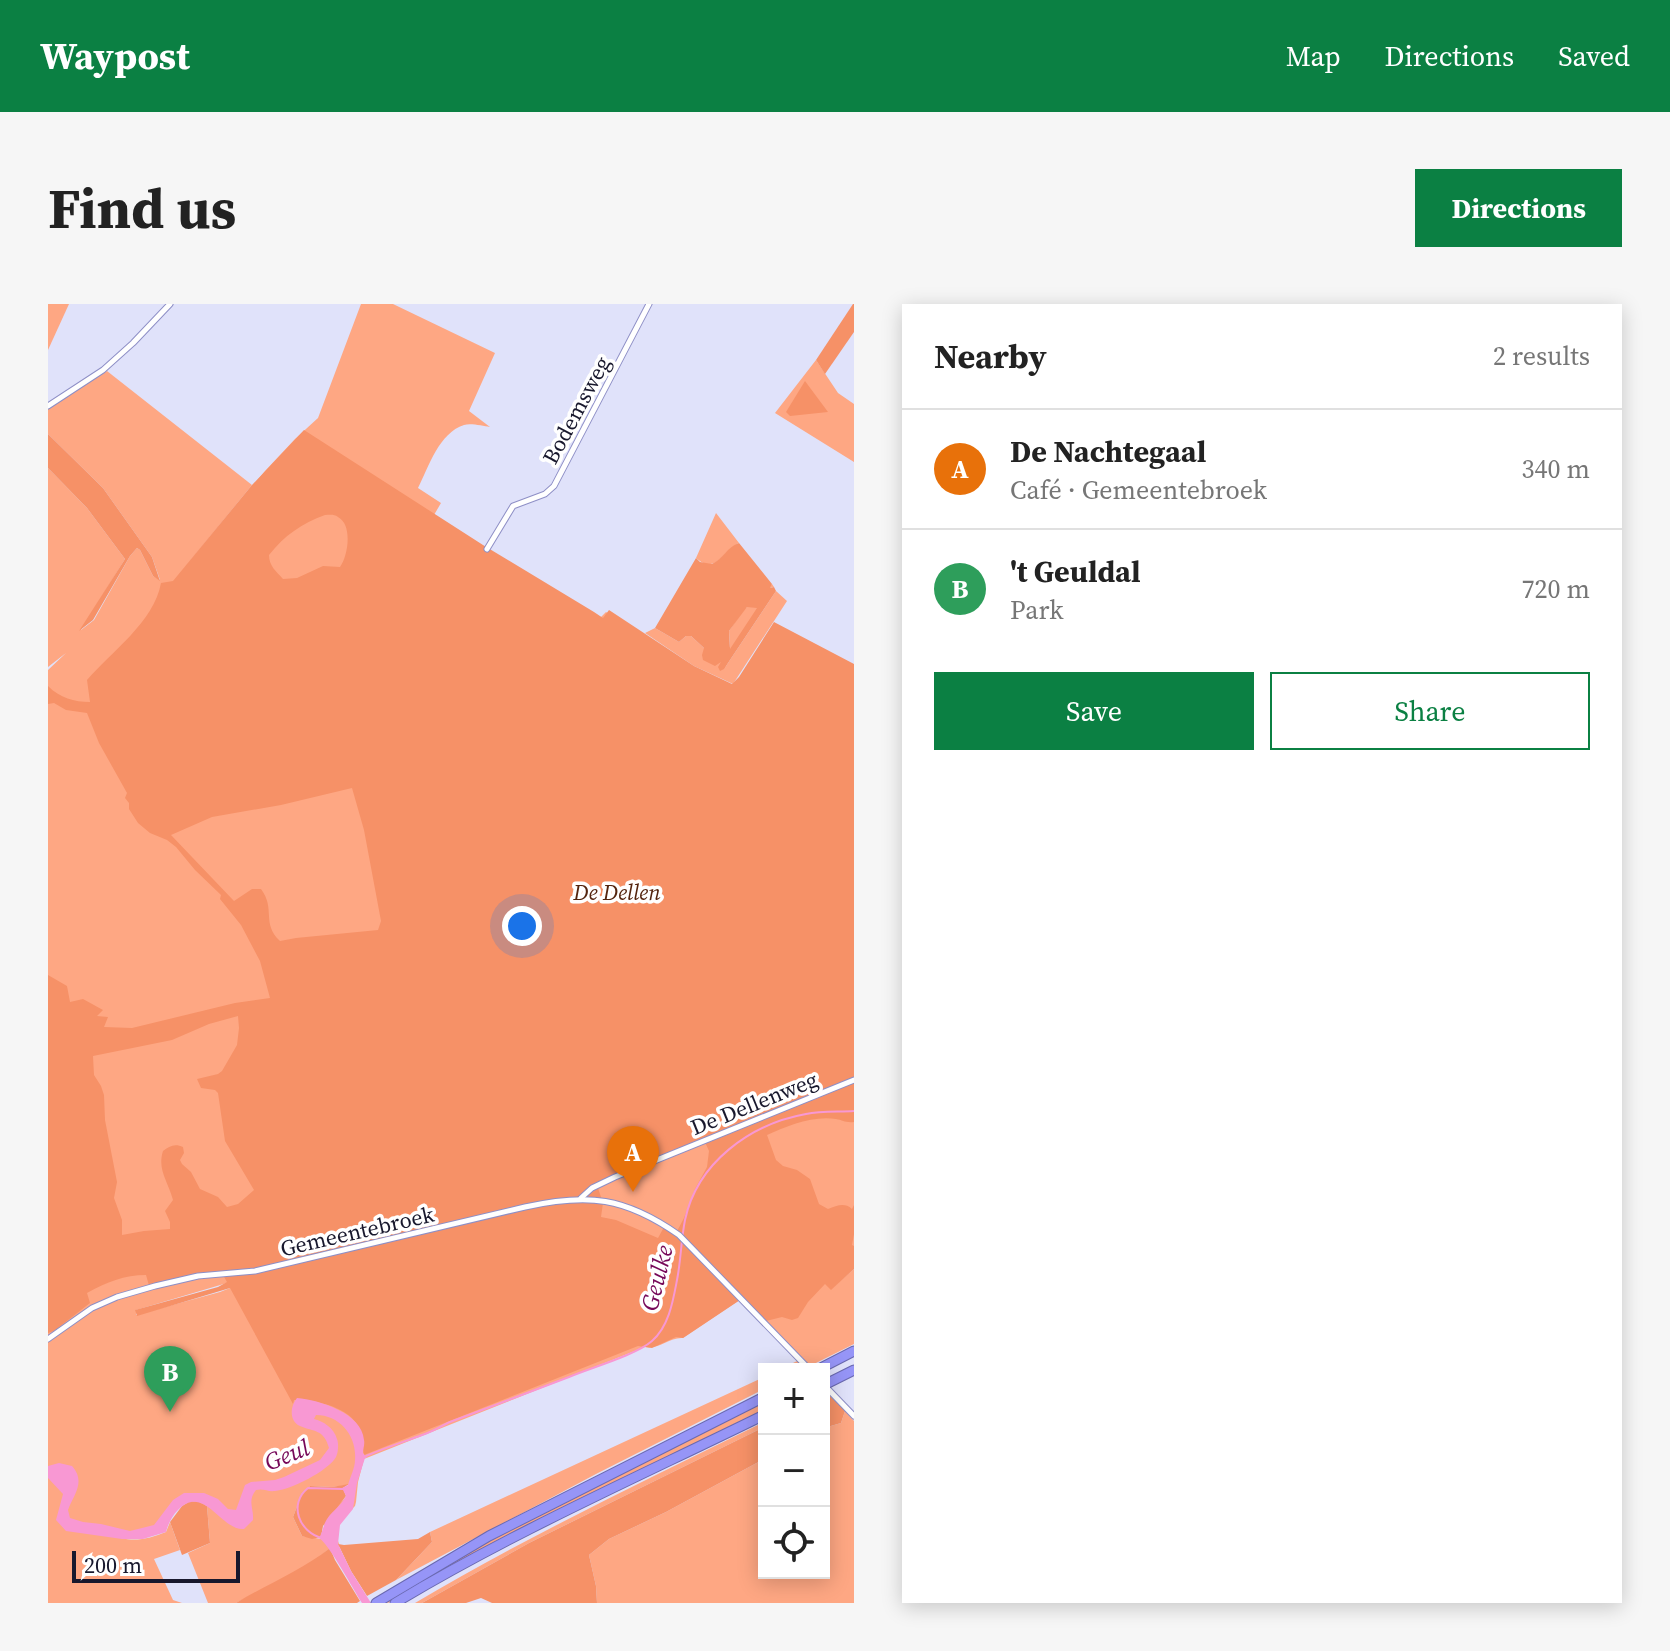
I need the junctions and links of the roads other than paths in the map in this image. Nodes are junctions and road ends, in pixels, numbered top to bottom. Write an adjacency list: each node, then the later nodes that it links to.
1 (170, 304): 3 (street)
2 (649, 304): 4 (street, Bodemsweg)
3 (48, 406)
4 (487, 549)
5 (854, 1080): 6 (street, De Dellenweg)
6 (580, 1199): 7 (street, Gemeentebroek); 9 (street, Gemeentebroek)
7 (48, 1339)
8 (854, 1351): 10 (highway)
9 (803, 1363)
10 (830, 1363)
11 (854, 1370): 12 (highway)
12 (830, 1385)
13 (830, 1388): 15 (street)
14 (758, 1400): 17 (highway)
15 (854, 1416)
16 (758, 1418): 18 (highway)
17 (377, 1602)
18 (395, 1603)

